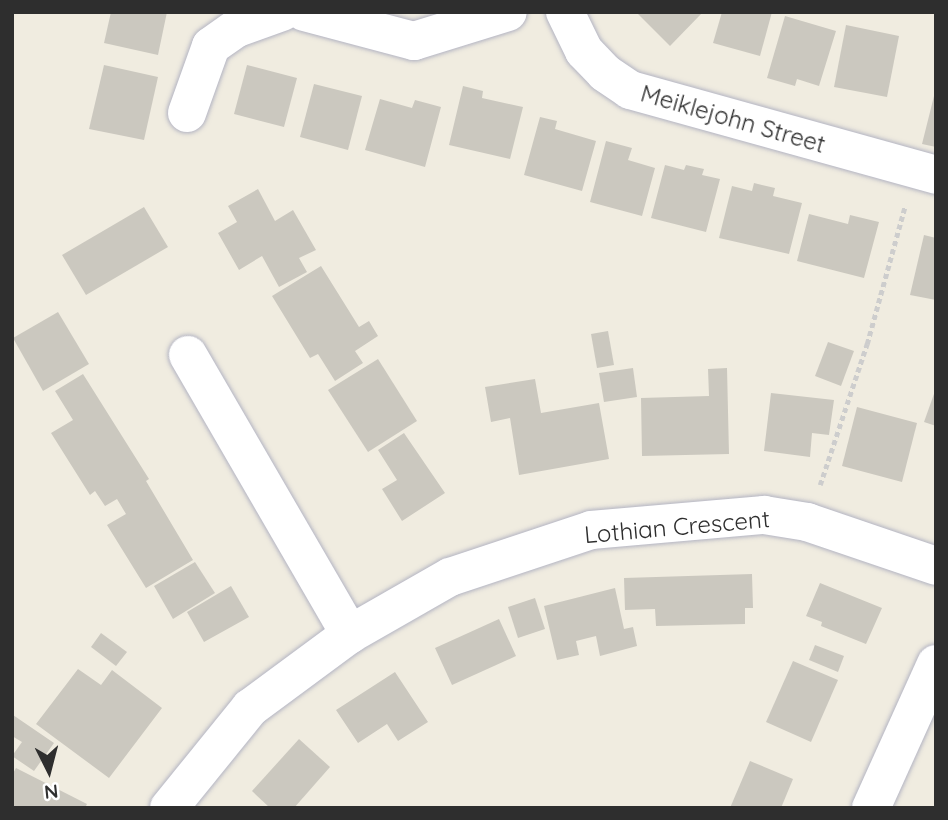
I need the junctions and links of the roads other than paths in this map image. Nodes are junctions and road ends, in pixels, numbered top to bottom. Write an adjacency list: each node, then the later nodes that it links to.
1 (282, 12): 5 (street)
2 (304, 12): 3 (street)
3 (508, 12)
4 (565, 12): 6 (street, Meiklejohn Street)
5 (187, 113)
6 (926, 172)
7 (187, 355): 9 (street)
8 (936, 566): 9 (street, Lothian Crescent)
9 (350, 634): 11 (street, Lothian Crescent)
10 (936, 664): 12 (street)
11 (169, 808)
12 (871, 808)

